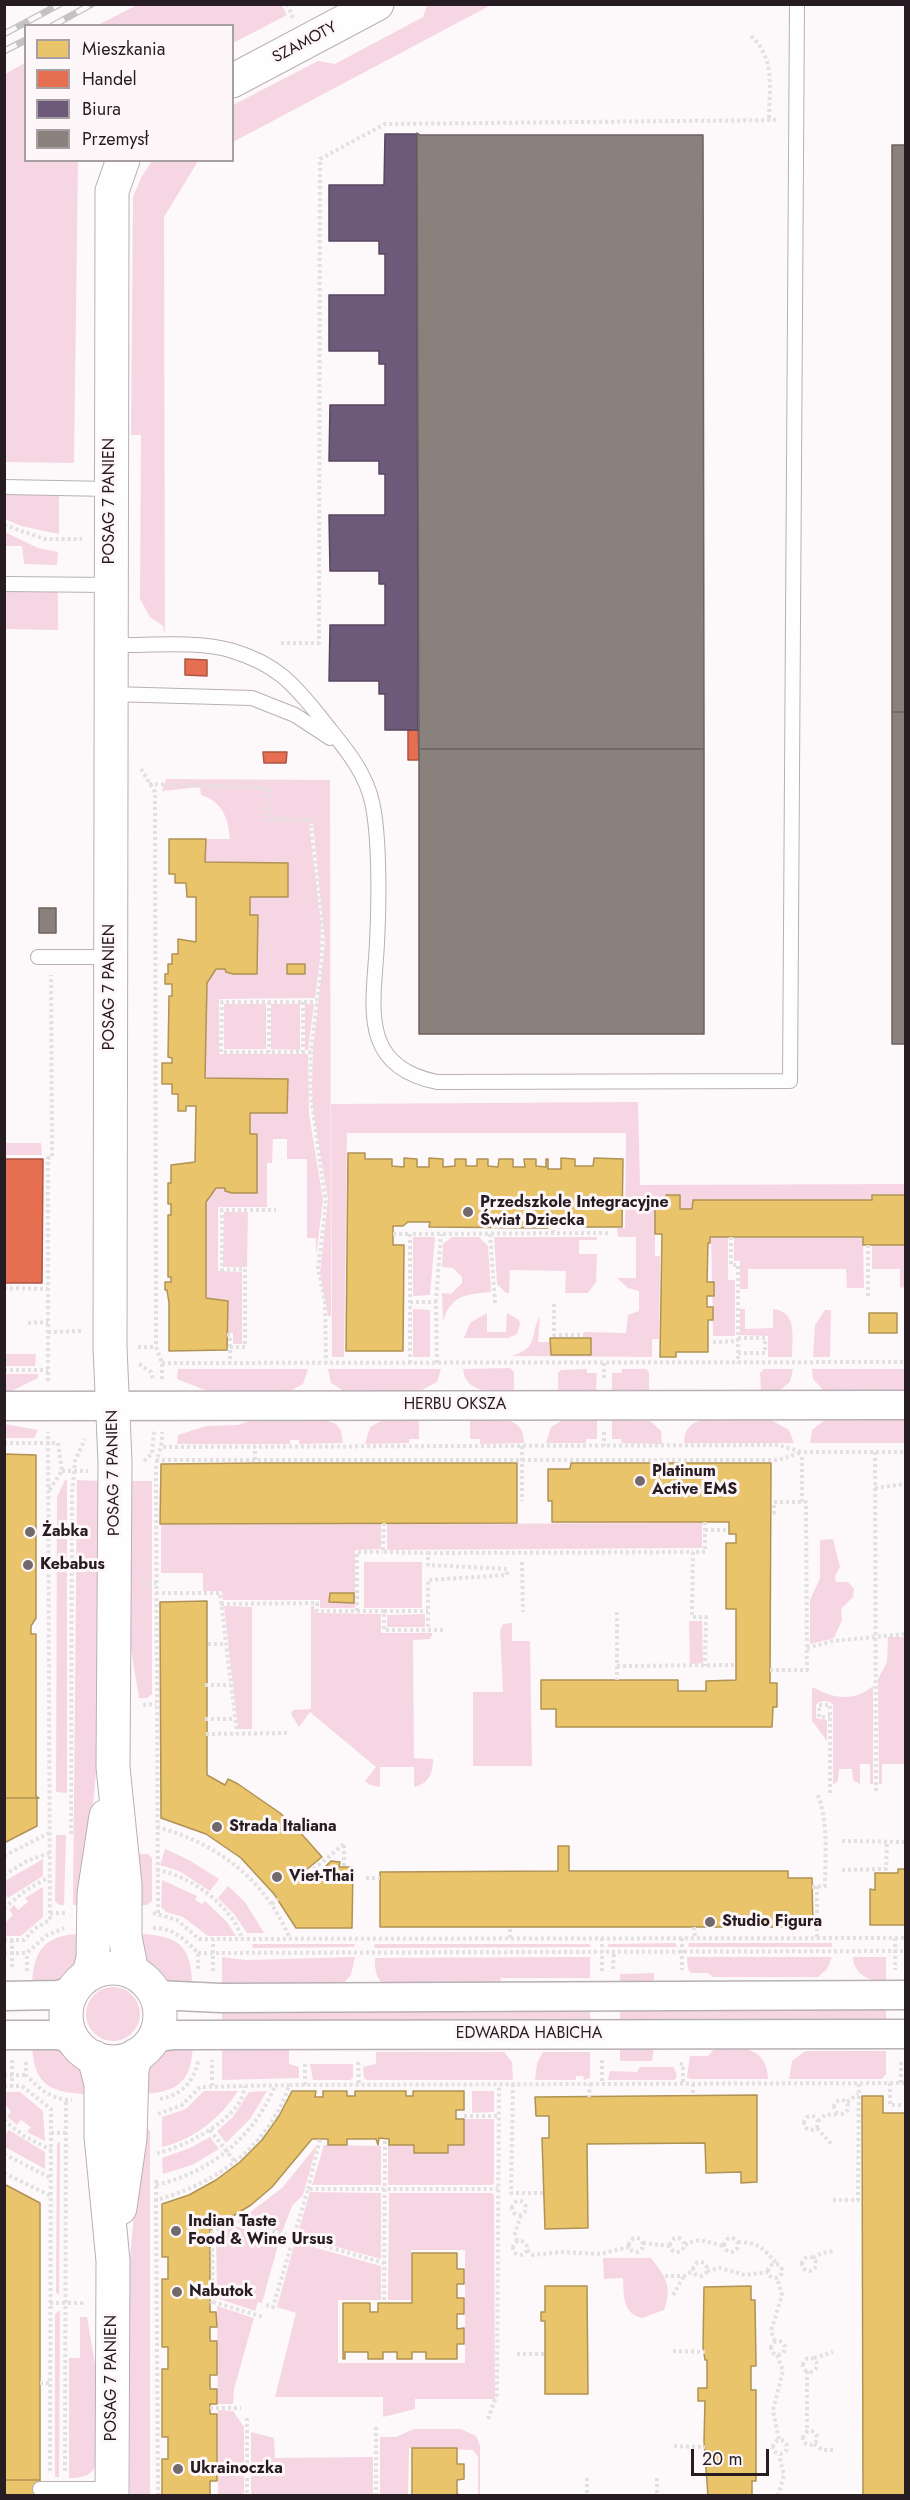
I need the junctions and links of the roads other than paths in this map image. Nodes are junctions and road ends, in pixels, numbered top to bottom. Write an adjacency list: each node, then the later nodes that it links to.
1 (377, 4): 3 (street, SZAMOTY)
2 (797, 4): 11 (lane)
3 (234, 80)
4 (122, 162): 6 (street, POSAG 7 PANIEN)
5 (4, 487): 6 (lane)
6 (110, 489): 8 (street, POSAG 7 PANIEN)
7 (4, 584): 8 (lane)
8 (110, 585): 9 (street, POSAG 7 PANIEN)
9 (110, 645): 10 (street, POSAG 7 PANIEN); 11 (lane)
10 (110, 694): 11 (lane); 13 (street, POSAG 7 PANIEN)
11 (344, 747)
12 (45, 957): 13 (lane)
13 (111, 957): 16 (street, POSAG 7 PANIEN)
14 (906, 1405): 16 (street, HERBU OKSZA)
15 (4, 1406): 16 (street, HERBU OKSZA)
16 (113, 1406): 17 (street, POSAG 7 PANIEN)
17 (113, 1767): 18 (street, POSAG 7 PANIEN); 19 (street, POSAG 7 PANIEN)
18 (132, 1972): 19 (street); 22 (street)
19 (81, 1983): 20 (street); 26 (street)
20 (8, 1984)
21 (900, 1988): 22 (street)
22 (156, 1995): 24 (street)
23 (4, 2035): 26 (street)
24 (145, 2046): 25 (street, EDWARDA HABICHA); 26 (street); 27 (street, POSAG 7 PANIEN)
25 (903, 2046)
26 (83, 2048): 27 (street, POSAG 7 PANIEN)
27 (113, 2261): 29 (street, POSAG 7 PANIEN)
28 (45, 2489): 29 (lane)
29 (112, 2492)

